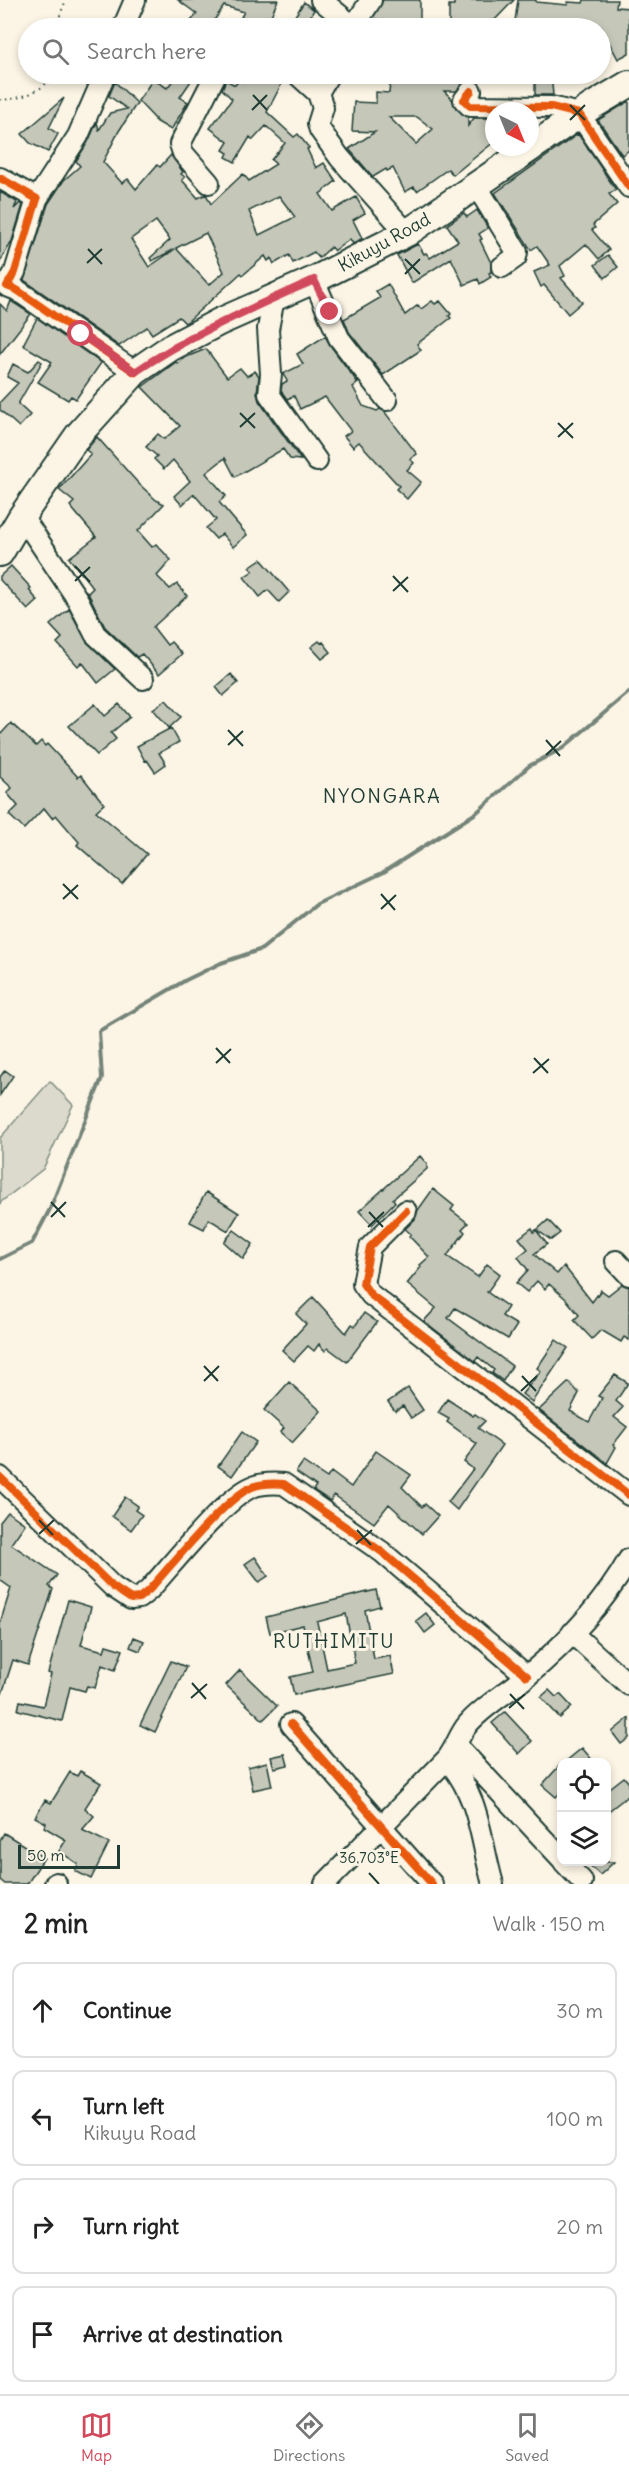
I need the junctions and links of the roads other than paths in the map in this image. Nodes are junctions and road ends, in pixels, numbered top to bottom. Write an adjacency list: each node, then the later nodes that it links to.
1 (135, 0): 4 (street)
2 (321, 0): 5 (street)
3 (372, 0): 6 (street)
4 (127, 18)
5 (342, 18)
6 (360, 18)
7 (101, 84): 19 (street)
8 (211, 84): 16 (street)
9 (308, 84): 13 (street)
10 (323, 84): 13 (street)
11 (471, 91): 14 (street)
12 (626, 92): 14 (main road, Kikuyu Road)
13 (318, 93): 20 (street)
14 (579, 114): 17 (main road, Kikuyu Road); 18 (street)
15 (0, 178): 19 (street)
16 (209, 183)
17 (476, 184): 20 (main road, Kikuyu Road); 21 (street)
18 (629, 187)
19 (37, 199): 24 (street)
20 (407, 233): 22 (main road, Kikuyu Road)
21 (502, 267)
22 (314, 280): 23 (main road, Kikuyu Road); 25 (street)
23 (274, 298): 24 (main road, Kikuyu Road); 26 (street)
24 (135, 372): 27 (main road, Kikuyu Road)
25 (387, 400)
26 (317, 460)
27 (22, 516): 28 (main road, Kikuyu Road); 29 (street)
28 (0, 553)
29 (142, 679)
30 (406, 1211): 32 (street)
31 (0, 1477): 35 (street)
32 (629, 1495)
33 (629, 1559): 34 (street)
34 (572, 1633): 35 (street); 36 (street)
35 (527, 1676): 38 (street)
36 (629, 1685)
37 (291, 1724): 39 (street)
38 (452, 1752): 39 (street); 40 (street); 45 (street)
39 (381, 1827): 43 (street); 44 (street)
40 (557, 1854)
41 (568, 1866): 42 (street)
42 (582, 1881)
43 (325, 1884)
44 (432, 1884)
45 (493, 1884)

